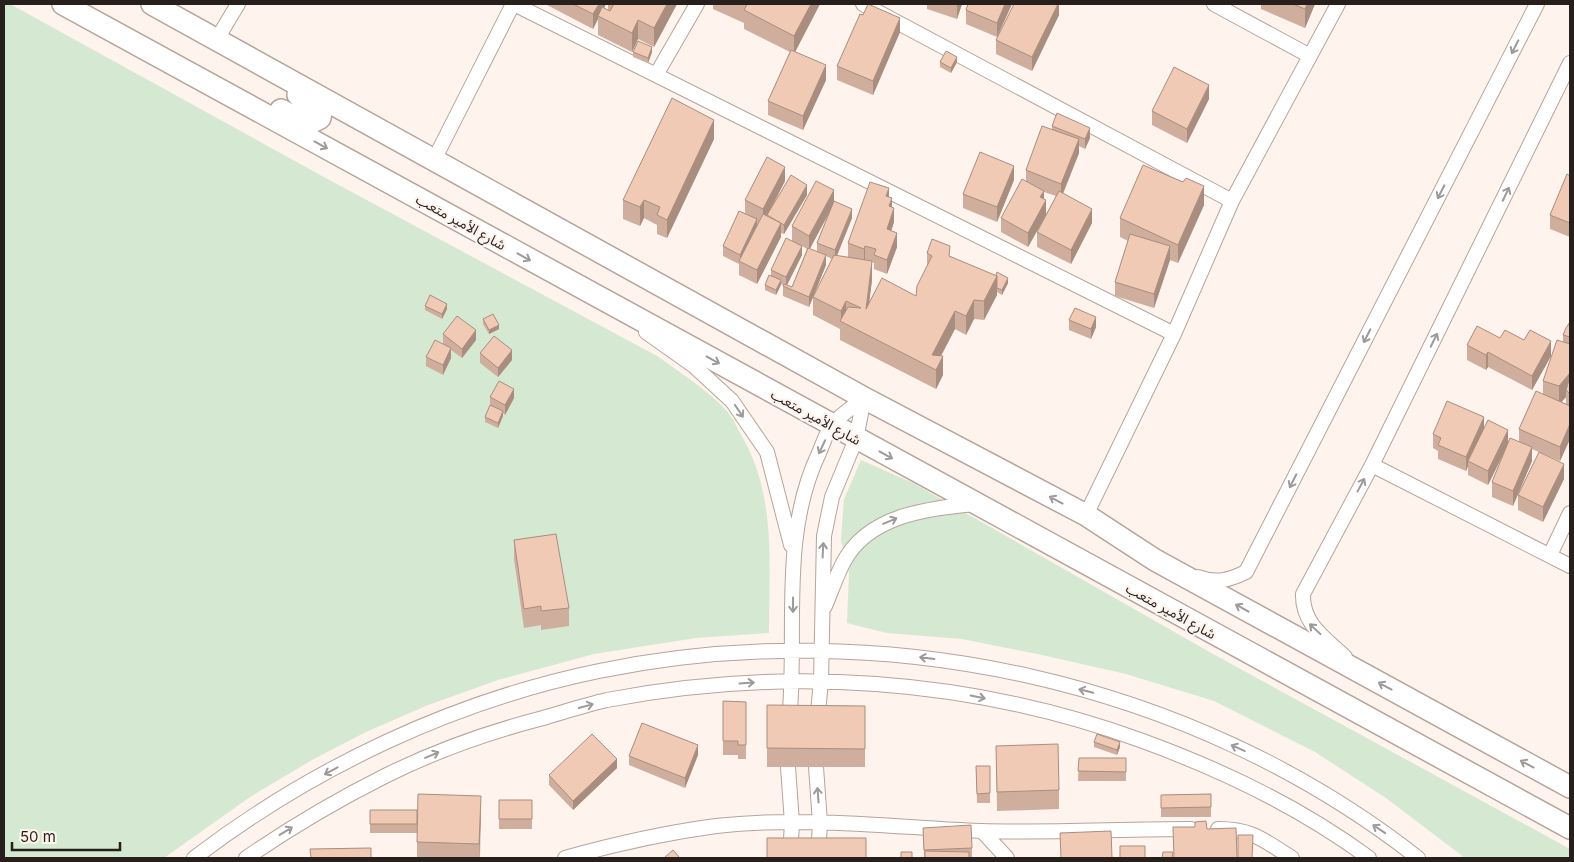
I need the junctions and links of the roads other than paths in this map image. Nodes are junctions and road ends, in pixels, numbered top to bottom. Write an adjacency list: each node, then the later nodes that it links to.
1 (63, 4): 10 (main road, شارع الأمير متعب)
2 (152, 4): 11 (main road)
3 (238, 4): 11 (street)
4 (513, 4): 14 (street); 15 (street)
5 (697, 4): 14 (street)
6 (863, 4): 16 (street)
7 (1214, 4): 12 (street)
8 (1338, 4): 12 (street)
9 (1537, 4): 28 (street, one-way to 28)
10 (84, 15): 11 (main road); 17 (main road, شارع الأمير متعب, one-way to 17)
11 (218, 39): 15 (main road)
12 (1310, 56): 16 (street)
13 (1570, 63): 22 (street, one-way to 13)
14 (656, 75): 18 (street)
15 (434, 160): 19 (main road)
16 (1232, 201): 18 (street)
17 (592, 294): 20 (main road, شارع الأمير متعب, one-way to 20); 26 (street, one-way to 26)
18 (1174, 334): 25 (street)
19 (864, 398): 20 (street); 21 (street); 25 (main road, one-way to 19)
20 (832, 425): 21 (main road, شارع الأمير متعب); 26 (street, one-way to 26)
21 (856, 439): 23 (main road, شارع الأمير متعب, one-way to 23); 30 (street, one-way to 21)
22 (1372, 465): 27 (street); 33 (street, one-way to 22)
23 (974, 504): 30 (street, one-way to 23); 43 (main road, شارع الأمير متعب)
24 (1570, 513): 27 (street)
25 (1086, 515): 28 (main road)
26 (790, 518): 31 (street, one-way to 31)
27 (1550, 555): 29 (street)
28 (1155, 560): 33 (main road, one-way to 28)
29 (1570, 566)
30 (822, 613): 32 (street)
31 (793, 652): 32 (street); 34 (street); 47 (street, one-way to 47)
32 (821, 652): 35 (street); 53 (street, one-way to 32)
33 (1364, 675): 40 (main road, one-way to 33)
34 (793, 681): 35 (street); 36 (street); 48 (street, one-way to 34)
35 (821, 681): 37 (street); 52 (street, one-way to 52)
36 (789, 724)
37 (816, 724)
38 (788, 767): 42 (street)
39 (816, 767): 41 (street, one-way to 39)
40 (1570, 787)
41 (820, 822): 42 (street); 44 (street); 46 (street)
42 (792, 823): 45 (street); 49 (street)
43 (1570, 828)
44 (982, 831): 50 (street); 51 (street)
45 (790, 857)
46 (818, 857)
47 (194, 858)
48 (246, 858)
49 (565, 858)
50 (1007, 858)
51 (1292, 858)
52 (1369, 858)
53 (1418, 858)

